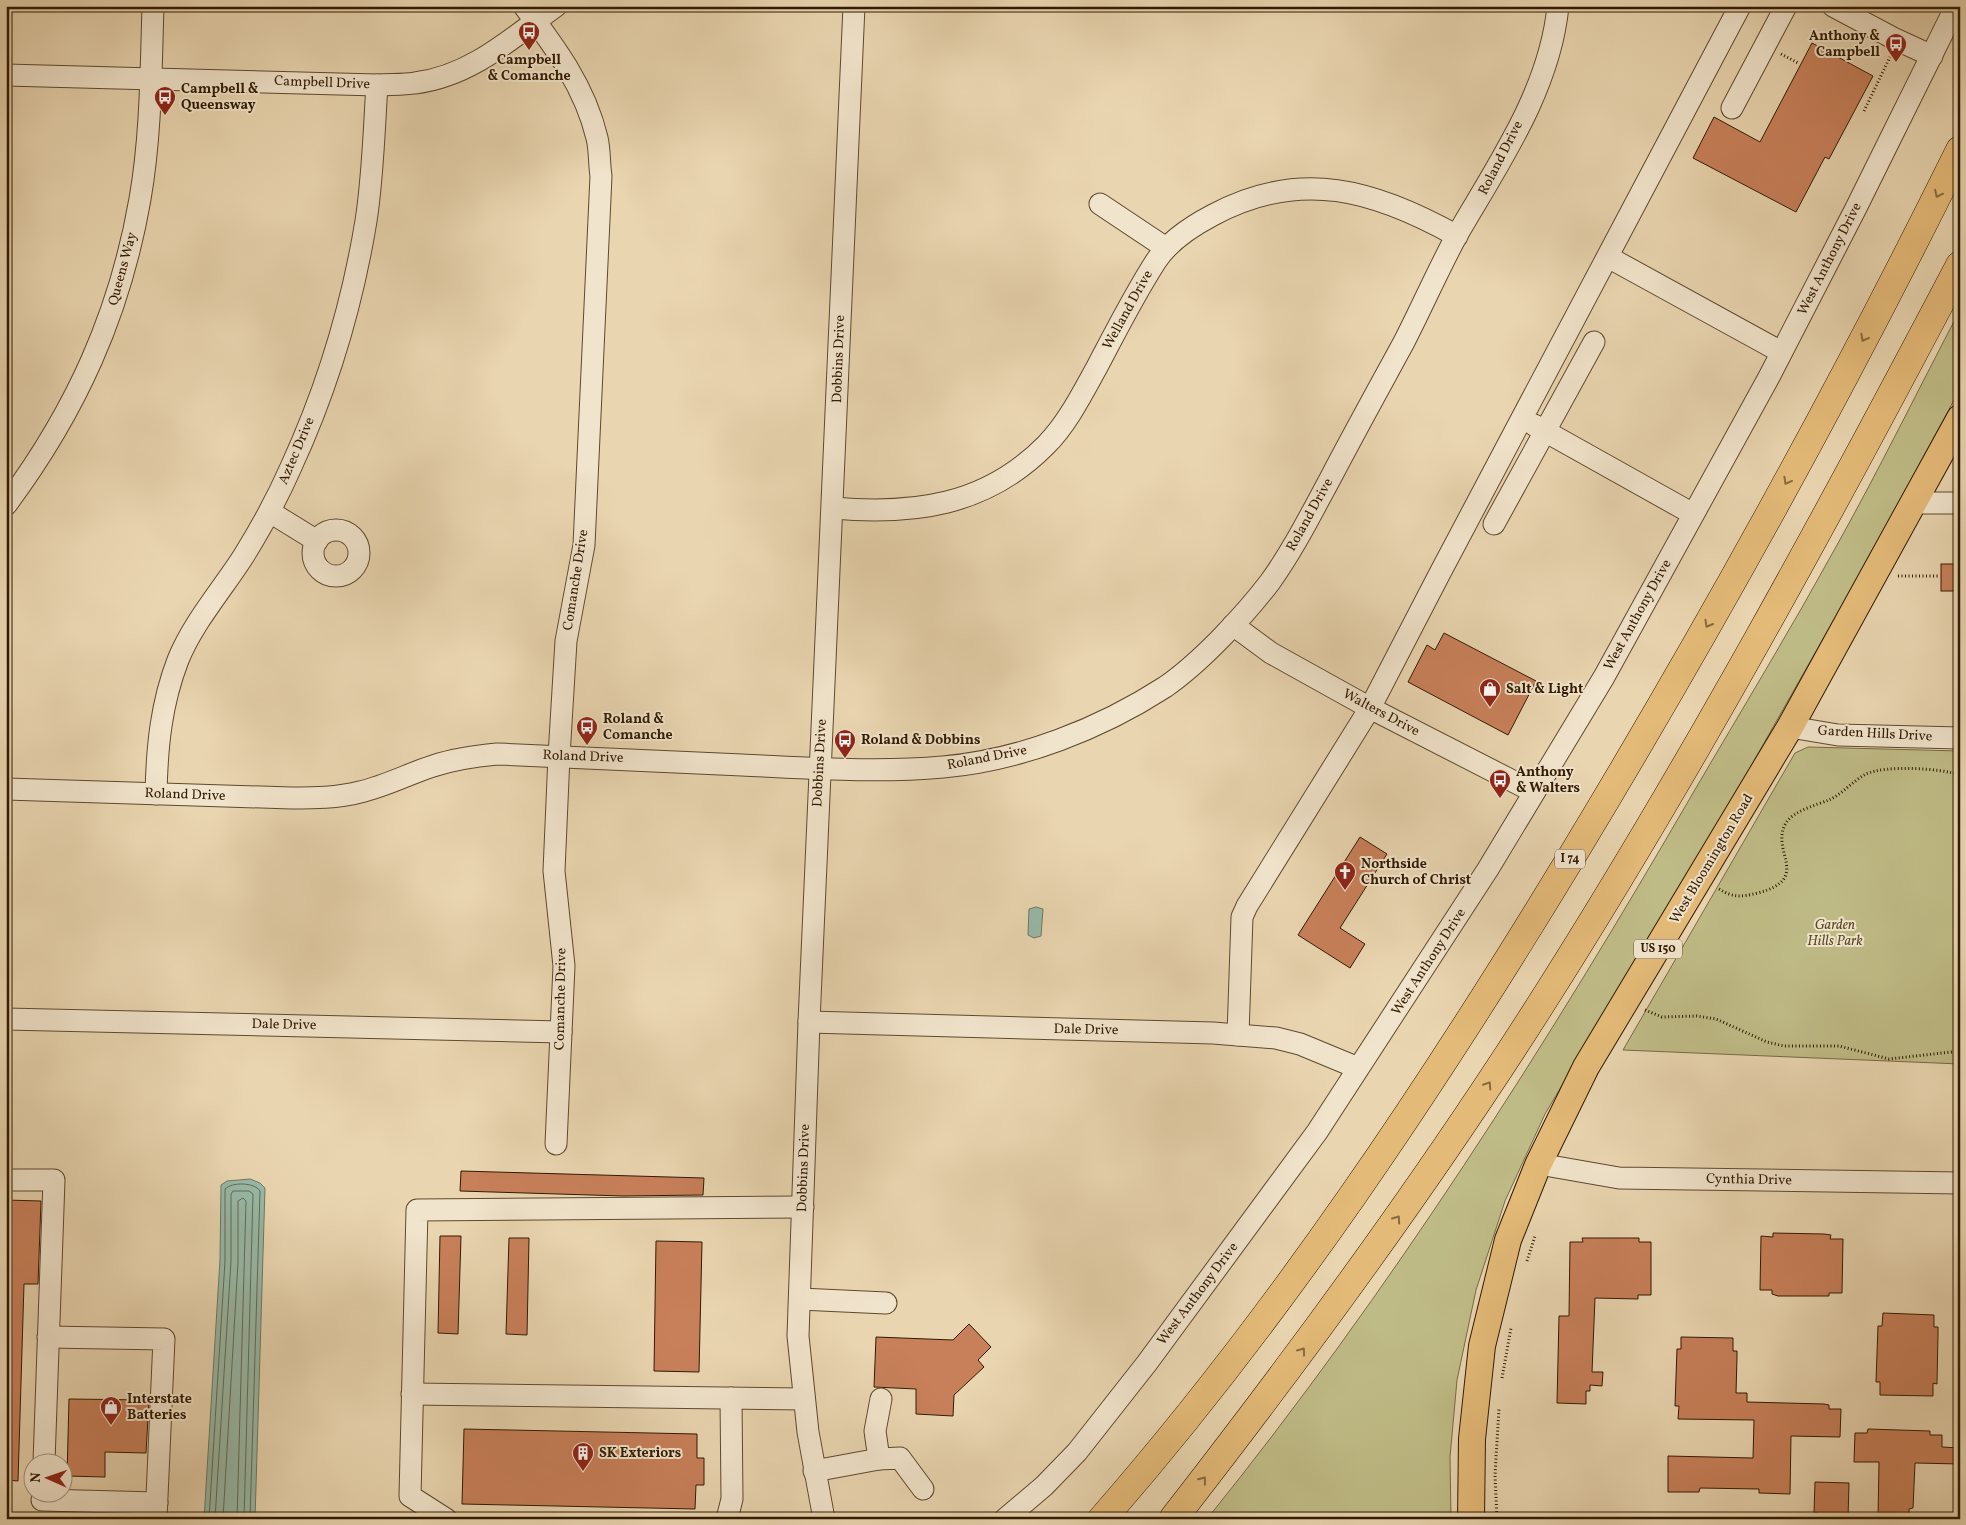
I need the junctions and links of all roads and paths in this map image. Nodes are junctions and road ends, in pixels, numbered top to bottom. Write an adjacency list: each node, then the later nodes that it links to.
1 (153, 6): 13 (street, Queens Way)
2 (556, 6): 9 (street, Campbell Drive)
3 (854, 6): 31 (street, Dobbins Drive)
4 (1558, 6): 19 (street, Roland Drive)
5 (1740, 6): 21 (street)
6 (1786, 6): 15 (street)
7 (1833, 6): 10 (street)
8 (1956, 6): 11 (street, West Anthony Drive)
9 (530, 14): 14 (street, Campbell Drive); 42 (street, Comanche Drive)
10 (1898, 40): 11 (street); 16 (path)
11 (1932, 56): 24 (street, West Anthony Drive)
12 (6, 75): 13 (street, Campbell Drive)
13 (151, 78): 14 (street, Campbell Drive); 30 (street, Queens Way)
14 (377, 85): 32 (street, Aztec Drive)
15 (1732, 108)
16 (1864, 112)
17 (1960, 150): 73 (highway, I 74, one-way to 73)
18 (1100, 204): 20 (street)
19 (1457, 236): 20 (street, Welland Drive); 38 (street, Roland Drive)
20 (1166, 248): 31 (street, Welland Drive)
21 (1608, 257): 24 (street); 25 (street)
22 (1960, 265): 86 (highway, one-way to 22)
23 (1594, 342): 27 (street)
24 (1781, 352): 33 (street, West Anthony Drive)
25 (1522, 418): 27 (street); 39 (street)
26 (1960, 418): 28 (main road, West Bloomington Road / US 150)
27 (1545, 432): 33 (street); 34 (street)
28 (1914, 503): 29 (street); 40 (main road, West Bloomington Road / US 150)
29 (1960, 503)
30 (6, 505)
31 (833, 508): 43 (street, Dobbins Drive)
32 (270, 512): 35 (street); 47 (street, Aztec Drive)
33 (1693, 514): 46 (street, West Anthony Drive)
34 (1494, 524)
35 (317, 541)
36 (1898, 576): 37 (path)
37 (1939, 576)
38 (1233, 625): 39 (street, Walters Drive); 43 (street, Roland Drive)
39 (1370, 708): 46 (street, Walters Drive); 53 (street)
40 (1790, 727): 41 (street, Garden Hills Drive); 57 (main road, West Bloomington Road / US 150)
41 (1960, 738)
42 (559, 756): 43 (street, Roland Drive); 47 (street, Roland Drive); 52 (street, Comanche Drive)
43 (820, 768): 51 (street, Dobbins Drive)
44 (1960, 775): 48 (path)
45 (6, 789): 47 (street, Roland Drive)
46 (1534, 792): 55 (street, West Anthony Drive)
47 (156, 794)
48 (1719, 889)
49 (1645, 1010): 54 (path)
50 (6, 1019): 52 (street, Dale Drive)
51 (809, 1022): 53 (street, Dale Drive); 60 (street, Dobbins Drive)
52 (561, 1032): 56 (street, Comanche Drive)
53 (1238, 1035): 55 (street, Dale Drive)
54 (1960, 1051)
55 (1358, 1068): 83 (street, West Anthony Drive)
56 (556, 1144)
57 (1539, 1164): 59 (street, Cynthia Drive); 87 (main road, West Bloomington Road / US 150)
58 (6, 1180): 66 (street)
59 (1960, 1183)
60 (803, 1207): 63 (street, Dobbins Drive); 68 (street)
61 (1536, 1232): 62 (path)
62 (1526, 1265)
63 (800, 1299): 64 (street); 70 (street, Dobbins Drive)
64 (886, 1303)
65 (1513, 1319): 67 (path)
66 (48, 1337): 74 (street); 79 (street)
67 (1501, 1386)
68 (412, 1394): 69 (street); 80 (street)
69 (731, 1398): 70 (street); 81 (street)
70 (804, 1399): 76 (street, Dobbins Drive)
71 (881, 1399): 75 (street)
72 (1499, 1402): 88 (path)
73 (1165, 1447): 84 (highway); 85 (highway, I 74)
74 (44, 1452)
75 (878, 1459): 76 (street); 77 (street)
76 (814, 1471): 82 (street, Dobbins Drive)
77 (923, 1489)
78 (42, 1504): 79 (street)
79 (157, 1511)
80 (446, 1519)
81 (727, 1519)
82 (824, 1519)
83 (1005, 1519)
84 (1086, 1519)
85 (1102, 1519)
86 (1174, 1519)
87 (1471, 1519)
88 (1497, 1519)

